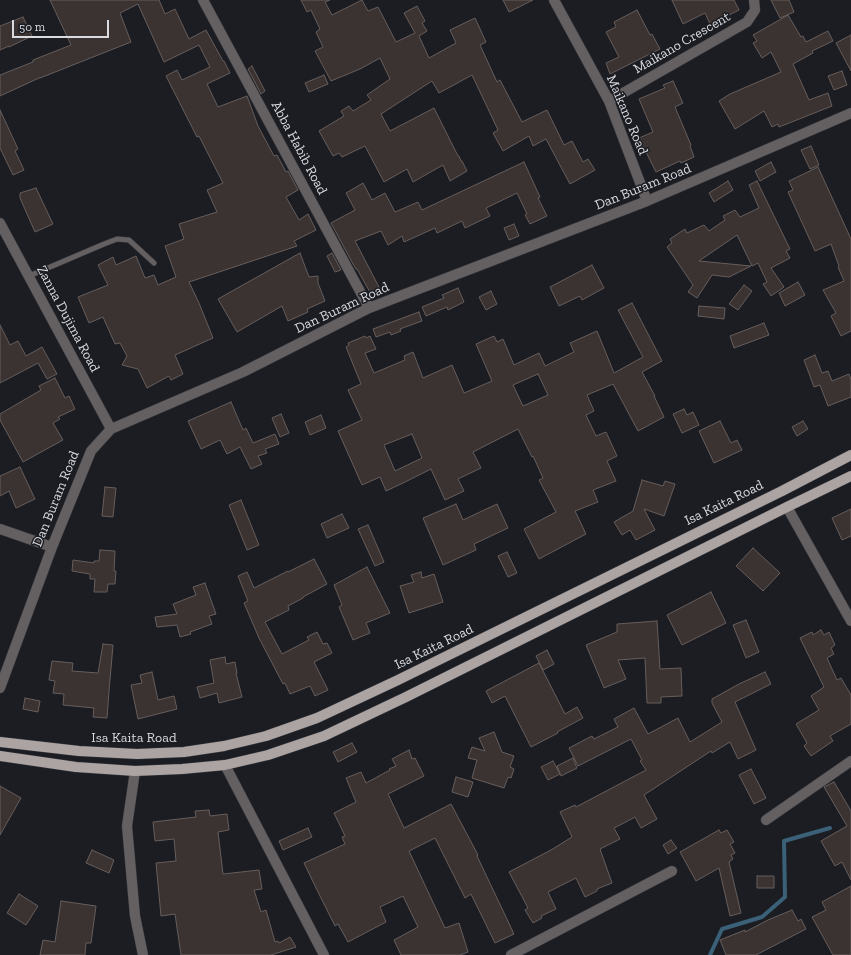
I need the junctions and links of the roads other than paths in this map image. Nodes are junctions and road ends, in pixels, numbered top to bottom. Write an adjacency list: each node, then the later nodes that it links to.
1 (203, 0): 10 (street, Abba Habib Road)
2 (554, 0): 4 (street, Maikano Road)
3 (754, 0): 4 (street, Maikano Crescent)
4 (609, 101): 6 (street, Maikano Road)
5 (851, 113): 6 (street, Dan Buram Road)
6 (647, 201): 10 (street, Dan Buram Road)
7 (0, 223): 9 (street, Zanna Dujima Road)
8 (154, 263): 9 (lane)
9 (29, 276): 11 (street, Zanna Dujima Road)
10 (369, 308): 11 (street, Dan Buram Road)
11 (111, 428): 16 (street, Dan Buram Road)
12 (851, 455): 18 (main road, Isa Kaita Road)
13 (851, 476): 14 (main road)
14 (787, 506): 17 (street); 20 (main road)
15 (0, 529): 16 (street)
16 (52, 547): 19 (street, Dan Buram Road)
17 (851, 621)
18 (398, 680): 20 (main road); 21 (main road, Isa Kaita Road)
19 (0, 688)
20 (406, 697): 24 (main road)
21 (0, 742)
22 (0, 756): 25 (main road)
23 (851, 761): 26 (street)
24 (225, 765): 25 (main road); 29 (street)
25 (135, 771): 28 (street)
26 (766, 820)
27 (672, 871): 30 (street)
28 (143, 955)
29 (324, 955)
30 (511, 955)

